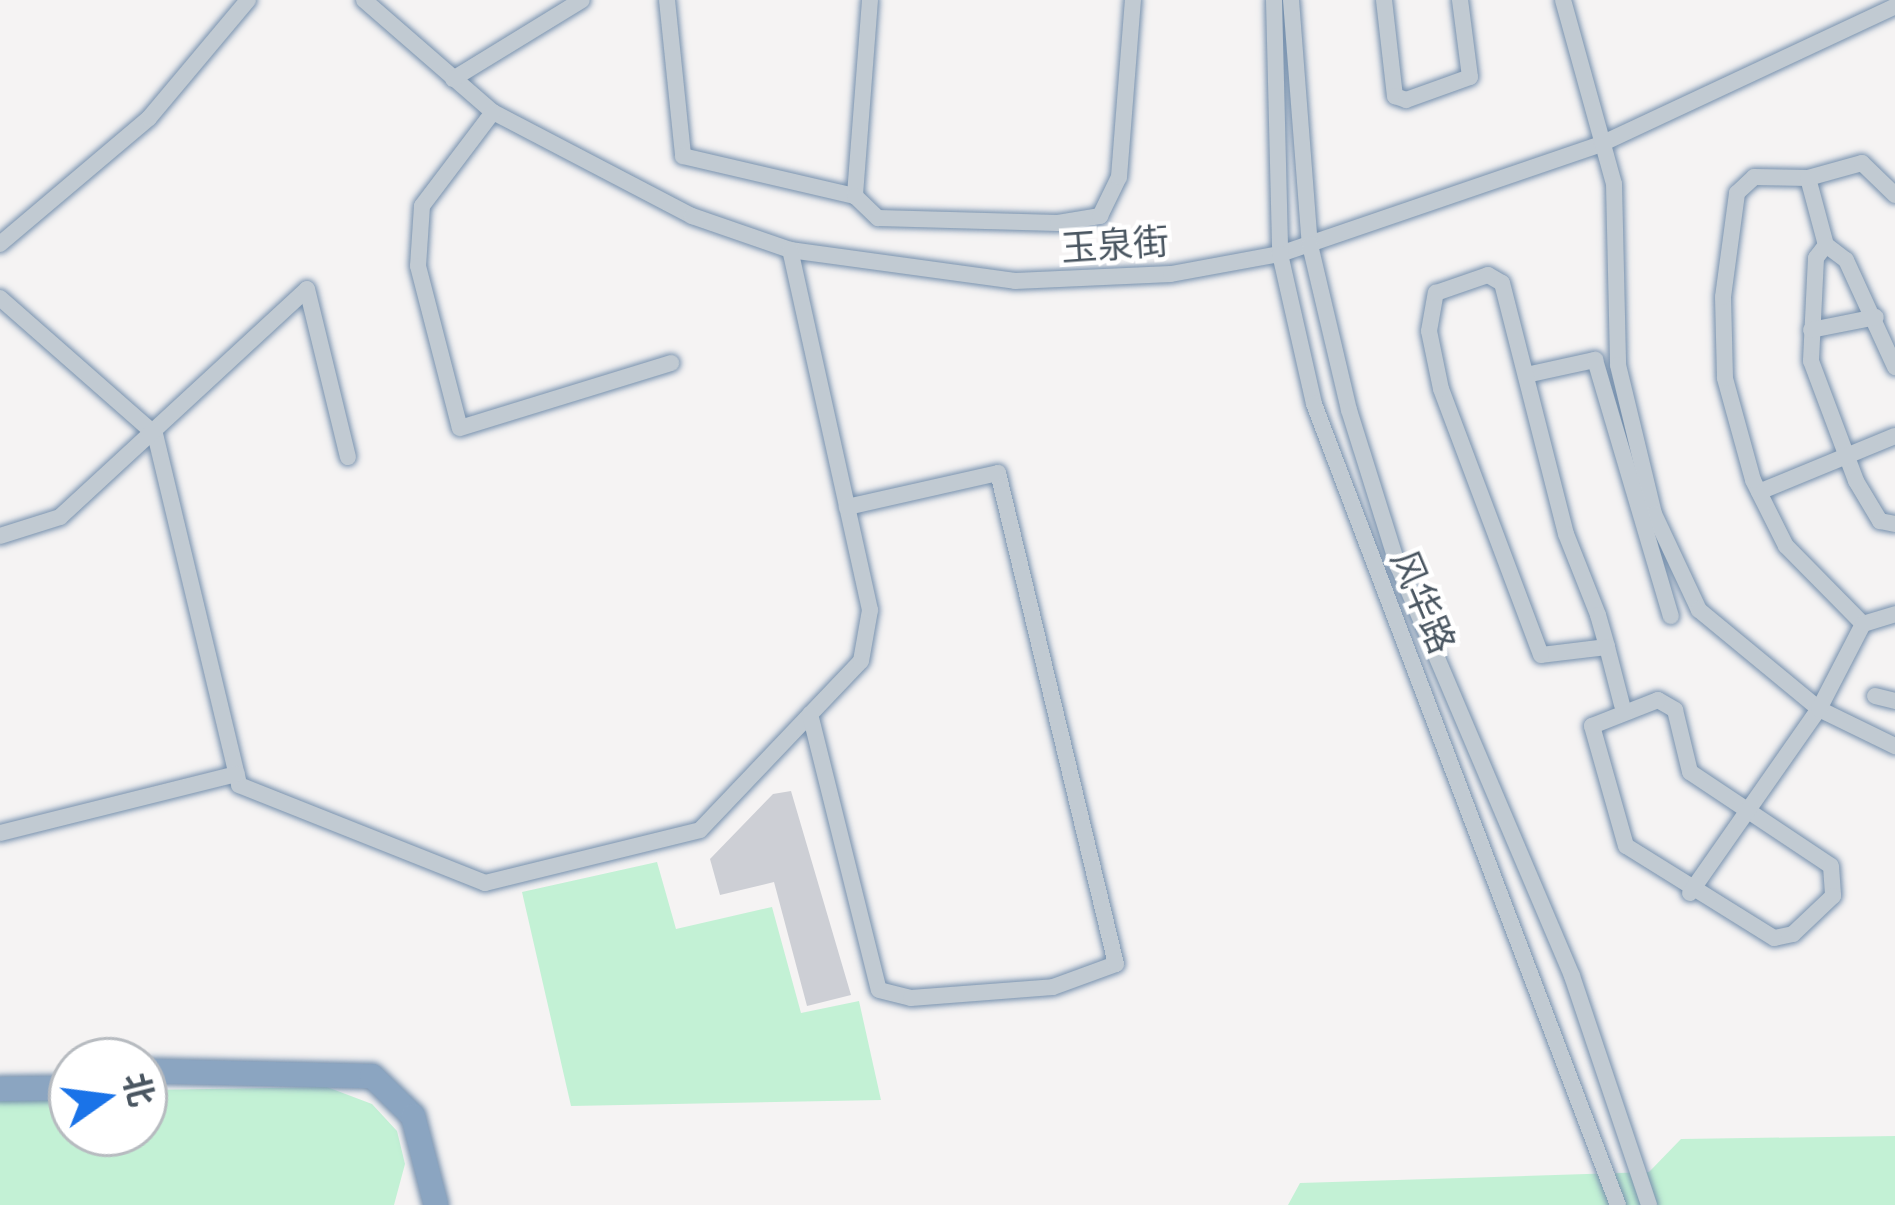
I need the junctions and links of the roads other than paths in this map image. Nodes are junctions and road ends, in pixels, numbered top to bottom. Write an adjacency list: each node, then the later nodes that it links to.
1 (248, 0): 19 (street)
2 (364, 0): 13 (street, 玉泉街)
3 (582, 0): 13 (street)
4 (667, 0): 18 (street)
5 (870, 0): 18 (street)
6 (1133, 0): 18 (street)
7 (1274, 0): 23 (street, 风华路)
8 (1291, 0): 20 (street)
9 (1384, 0): 10 (street)
10 (1460, 0)
11 (1563, 0): 15 (street)
12 (1895, 6): 15 (street, 玉泉街)
13 (452, 80): 14 (street, 玉泉街)
14 (493, 112): 22 (street, 玉泉街); 27 (street)
15 (1601, 144): 20 (street, 玉泉街); 45 (street)
16 (1808, 178): 17 (street); 21 (street); 34 (street)
17 (1895, 195)
18 (855, 196)
19 (0, 244)
20 (1310, 244): 23 (street, 玉泉街); 61 (street)
21 (1826, 245): 25 (street); 26 (street)
22 (790, 250): 23 (street, 玉泉街); 35 (street)
23 (1280, 254): 60 (street, 风华路)
24 (0, 298): 30 (street)
25 (1876, 317): 26 (street); 28 (street)
26 (1811, 330): 32 (street)
27 (671, 363)
28 (1895, 368)
29 (1526, 375): 39 (street); 41 (street); 41 (street)
30 (155, 434): 33 (street); 37 (street); 48 (street)
31 (1895, 436): 32 (street)
32 (1842, 451): 34 (street); 36 (street)
33 (348, 457)
34 (1760, 492): 40 (street)
35 (847, 507): 46 (street); 46 (street)
36 (1895, 524)
37 (0, 536)
38 (1895, 614): 40 (street)
39 (1671, 616)
40 (1863, 624): 45 (street)
41 (1606, 647): 44 (street)
42 (1875, 696): 43 (street)
43 (1895, 701)
44 (1622, 705): 49 (street); 51 (street)
45 (1819, 709): 47 (street); 49 (street)
46 (810, 714): 48 (street)
47 (1895, 746)
48 (237, 774): 50 (street)
49 (1746, 814): 51 (street); 51 (street)
50 (0, 833)
51 (1690, 893)
52 (168, 1072): 59 (highway)
53 (48, 1073): 54 (highway)
54 (0, 1074)
55 (168, 1086): 58 (highway)
56 (48, 1088): 57 (highway)
57 (0, 1089)
58 (419, 1205)
59 (436, 1205)
60 (1618, 1205)
61 (1649, 1205)

